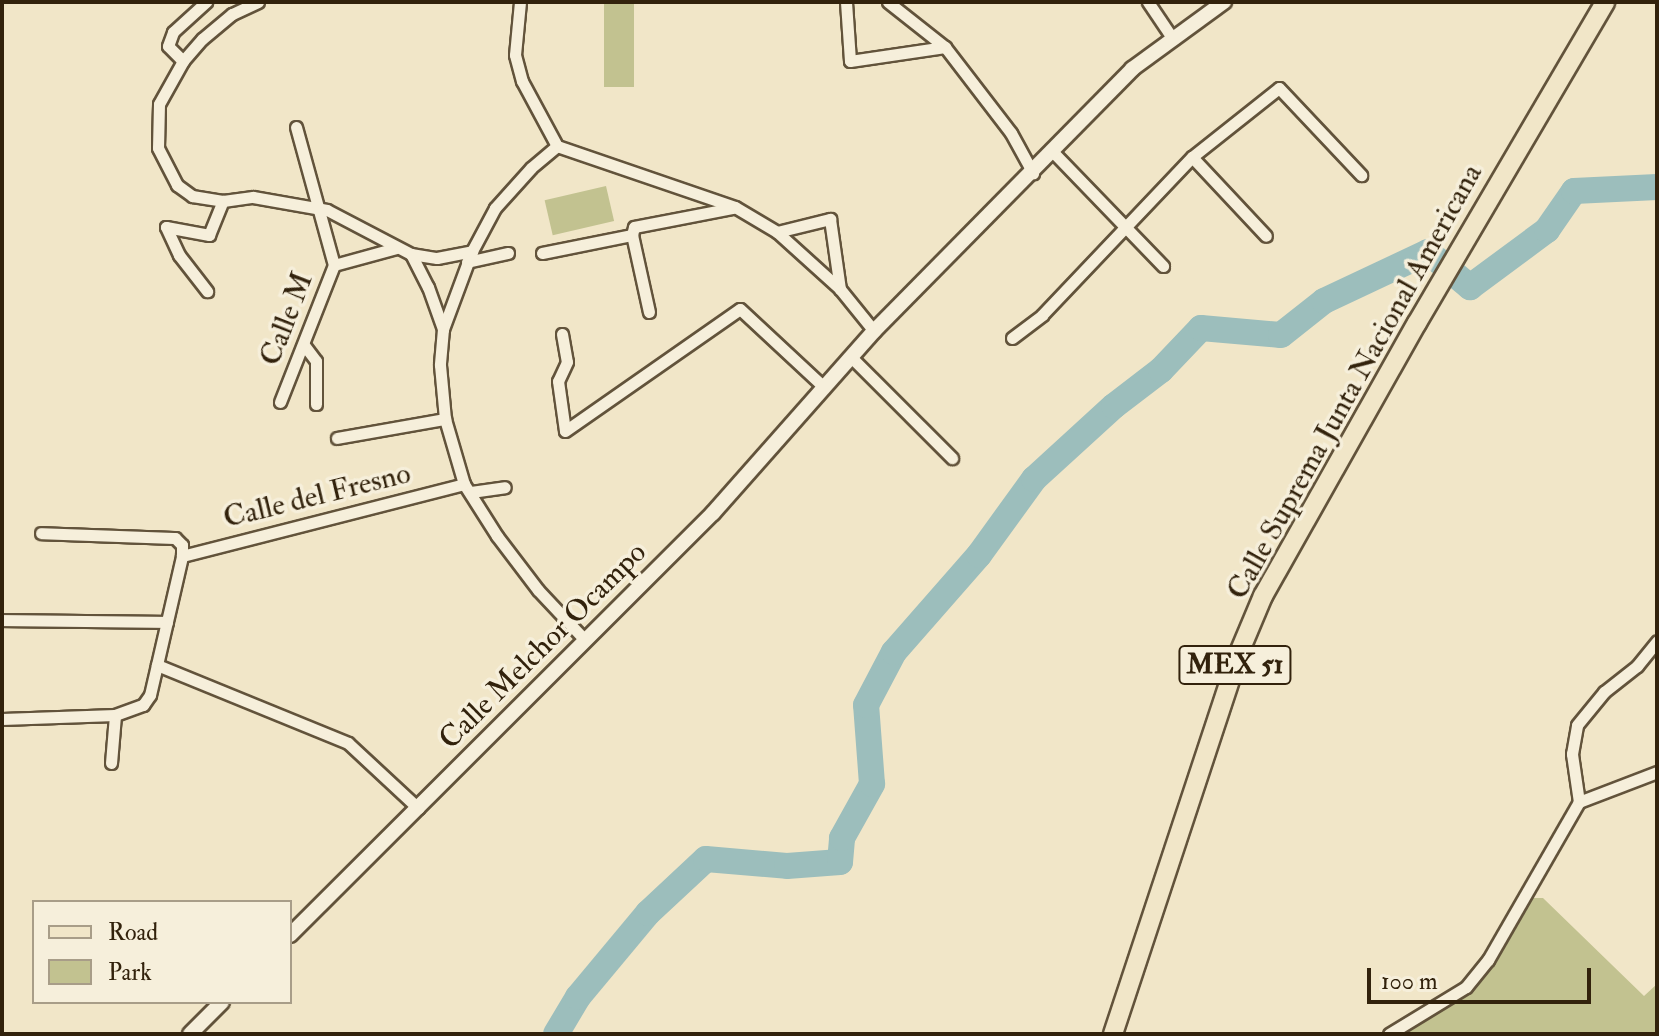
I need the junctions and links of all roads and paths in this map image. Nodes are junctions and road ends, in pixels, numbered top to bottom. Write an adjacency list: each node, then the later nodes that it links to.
1 (206, 2): 11 (street)
2 (258, 2): 11 (street)
3 (520, 2): 13 (street)
4 (846, 2): 10 (street)
5 (888, 2): 10 (street)
6 (1148, 2): 9 (street)
7 (1224, 2): 9 (street, Calle Melchor Ocampo)
8 (1605, 2): 65 (main road, Calle Suprema Junta Nacional Americana / MEX 51)
9 (1173, 39): 14 (street, Calle Melchor Ocampo)
10 (945, 47): 16 (street)
11 (183, 61): 18 (street)
12 (296, 127): 19 (street, Calle M)
13 (557, 146): 20 (street); 29 (street)
14 (1052, 151): 16 (street, Calle Melchor Ocampo); 21 (street)
15 (1192, 157): 17 (street); 21 (street); 24 (street)
16 (1033, 173): 36 (street, Calle Melchor Ocampo)
17 (1361, 175)
18 (223, 201): 19 (street); 33 (street)
19 (317, 207): 25 (street); 30 (street, Calle M)
20 (735, 207): 22 (street); 23 (street)
21 (1125, 228): 31 (street); 38 (street)
22 (777, 232): 32 (street); 32 (street)
23 (632, 235): 27 (street); 34 (street)
24 (1266, 236)
25 (396, 248): 28 (street); 30 (street)
26 (508, 253): 29 (street)
27 (542, 253)
28 (411, 254): 29 (street); 35 (street)
29 (469, 257): 35 (street)
30 (334, 265): 39 (street, Calle M)
31 (1163, 266)
32 (840, 289): 36 (street)
33 (207, 291)
34 (649, 312)
35 (443, 329): 44 (street)
36 (874, 331): 40 (street, Calle Melchor Ocampo)
37 (562, 334): 41 (street)
38 (1012, 338)
39 (304, 345): 42 (street, Calle M); 43 (street)
40 (851, 357): 41 (street, Calle Melchor Ocampo); 46 (street)
41 (823, 386): 53 (street, Calle Melchor Ocampo)
42 (280, 402)
43 (316, 404)
44 (445, 419): 45 (street); 48 (street)
45 (337, 438)
46 (952, 458)
47 (505, 487): 48 (street, Calle del Fresno)
48 (468, 488): 50 (street, Calle del Fresno); 53 (street)
49 (41, 533): 50 (street)
50 (182, 556): 52 (street)
51 (2, 620): 52 (street)
52 (167, 622): 55 (street)
53 (585, 640): 61 (street, Calle Melchor Ocampo)
54 (1657, 641): 60 (street)
55 (157, 665): 56 (street); 61 (street)
56 (115, 715): 57 (street); 58 (street)
57 (2, 719)
58 (111, 763)
59 (1657, 772): 60 (street)
60 (1579, 802): 66 (street)
61 (418, 808): 62 (street, Calle Melchor Ocampo)
62 (292, 933)
63 (220, 1004): 64 (street)
64 (190, 1034)
65 (1113, 1034)
66 (1389, 1034)

